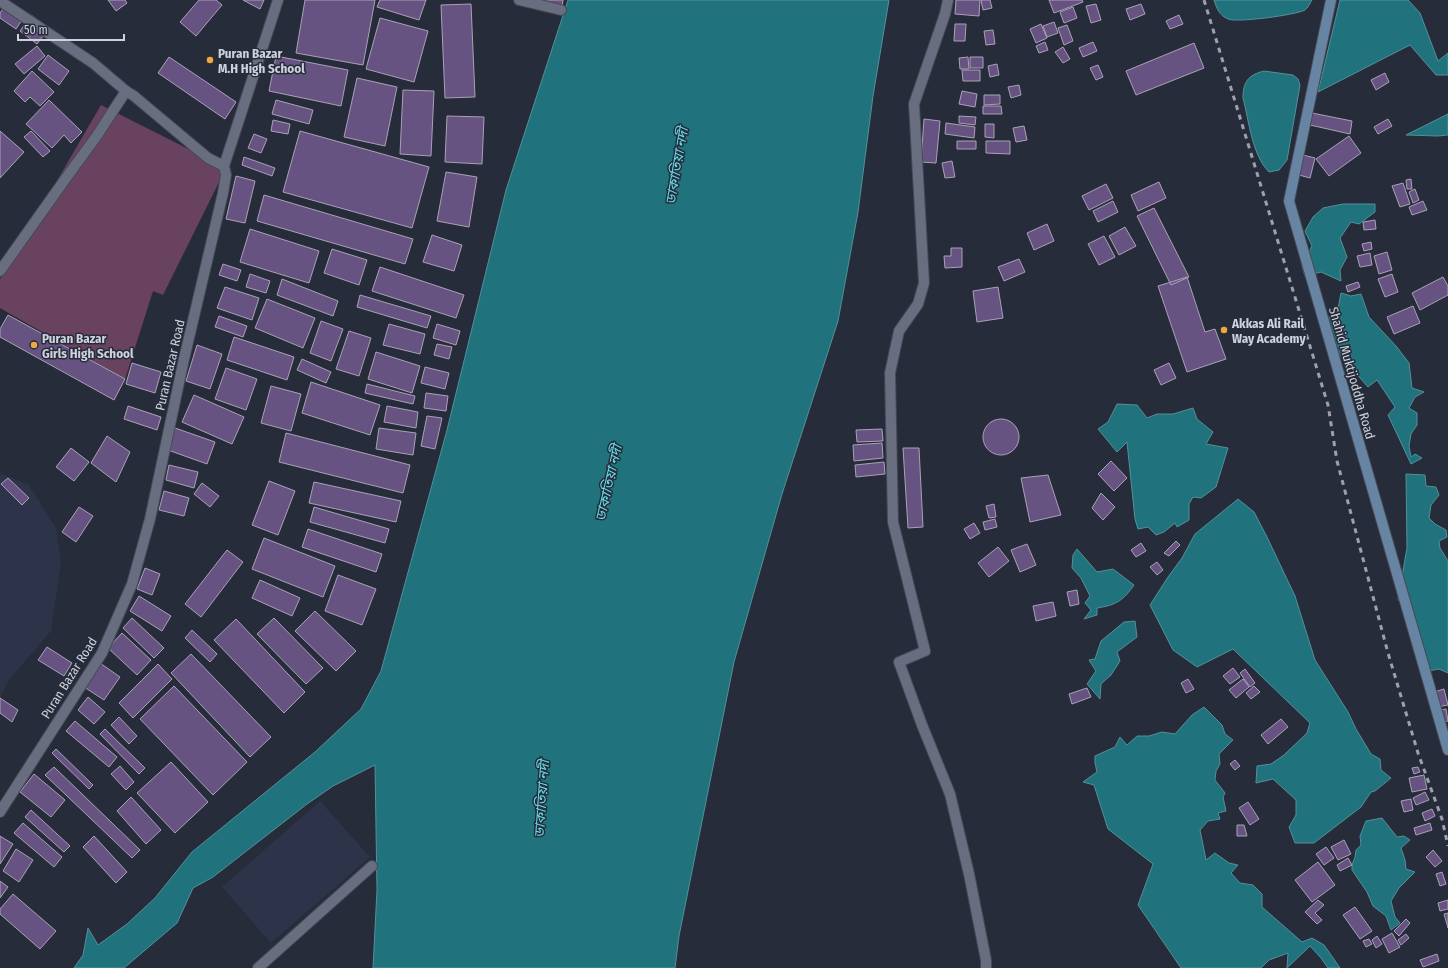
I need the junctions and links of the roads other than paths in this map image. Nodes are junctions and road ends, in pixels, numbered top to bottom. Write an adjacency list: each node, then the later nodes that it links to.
1 (278, 0): 8 (street)
2 (519, 0): 6 (street)
3 (948, 0): 14 (street)
4 (1331, 0): 10 (main road, Shahid Muktijoddha Road)
5 (0, 1): 7 (street)
6 (561, 10)
7 (126, 91): 8 (street); 9 (street)
8 (224, 166): 11 (street, Puran Bazar Road)
9 (0, 271)
10 (1448, 750)
11 (0, 812)
12 (372, 866): 13 (street)
13 (258, 968)
14 (986, 968)

